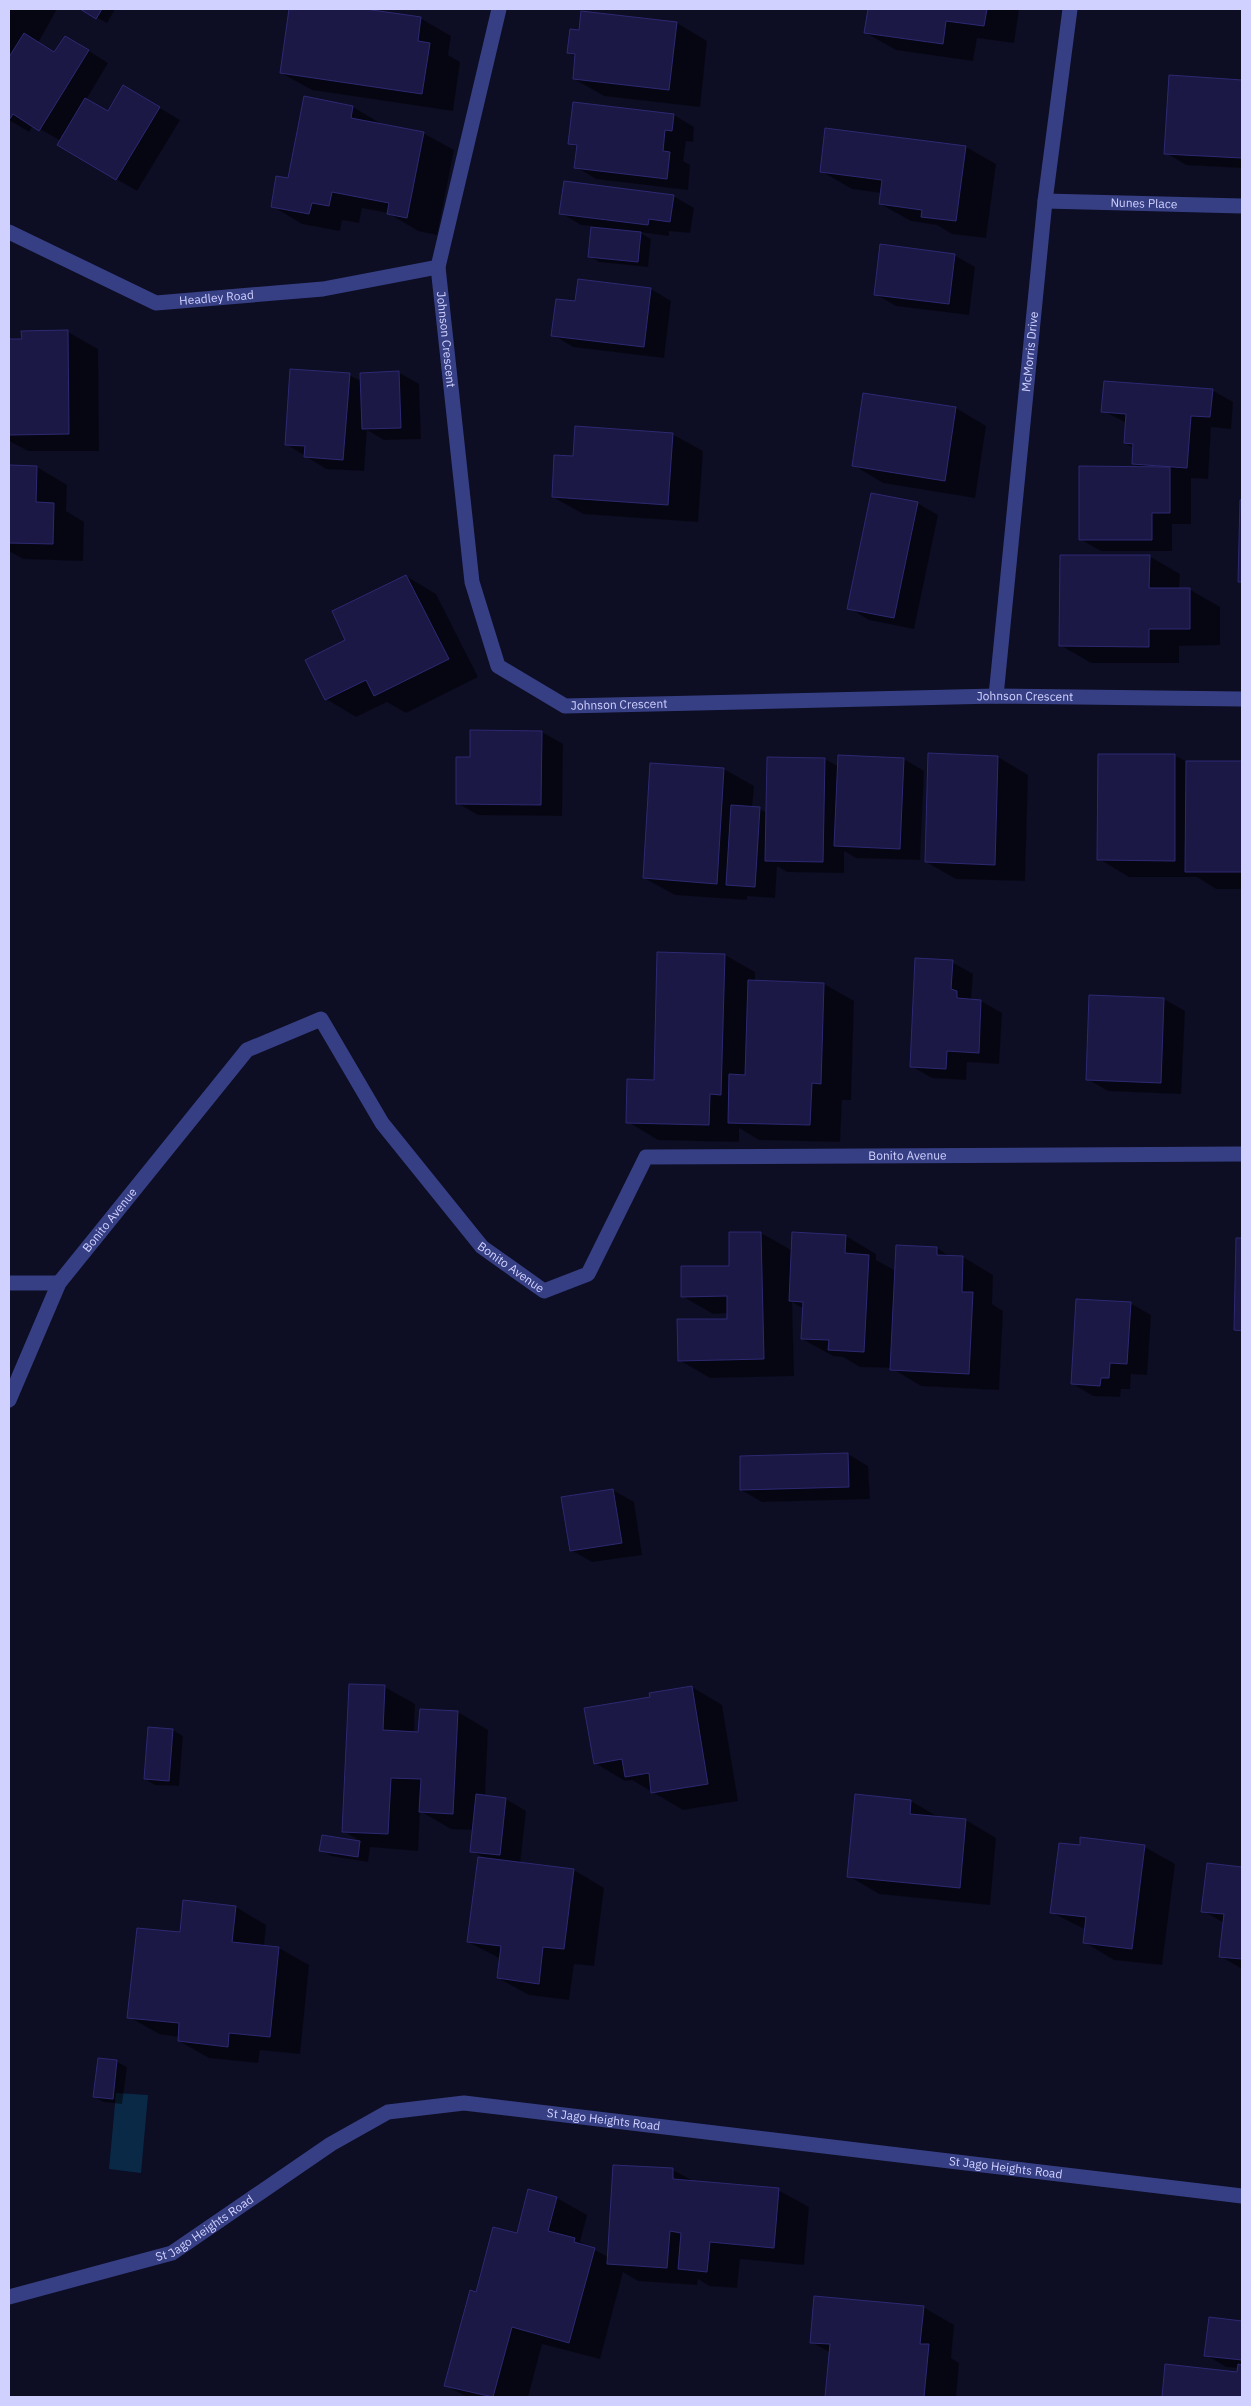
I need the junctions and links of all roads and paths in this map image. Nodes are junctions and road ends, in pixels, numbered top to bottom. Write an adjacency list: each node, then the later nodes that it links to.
1 (499, 9): 6 (street, Johnson Crescent)
2 (1070, 9): 3 (street, McMorris Drive)
3 (1045, 201): 4 (street, Nunes Place); 7 (street, McMorris Drive)
4 (1242, 206)
5 (9, 232): 6 (street, Headley Road)
6 (438, 266): 7 (street, Johnson Crescent)
7 (996, 696): 8 (street, Johnson Crescent)
8 (1242, 700)
9 (1242, 1154): 11 (street, Bonito Avenue)
10 (9, 1283): 11 (street)
11 (59, 1283): 12 (street, Bonito Avenue)
12 (9, 1400)
13 (1242, 2196): 14 (street, St Jago Heights Road)
14 (9, 2297)

